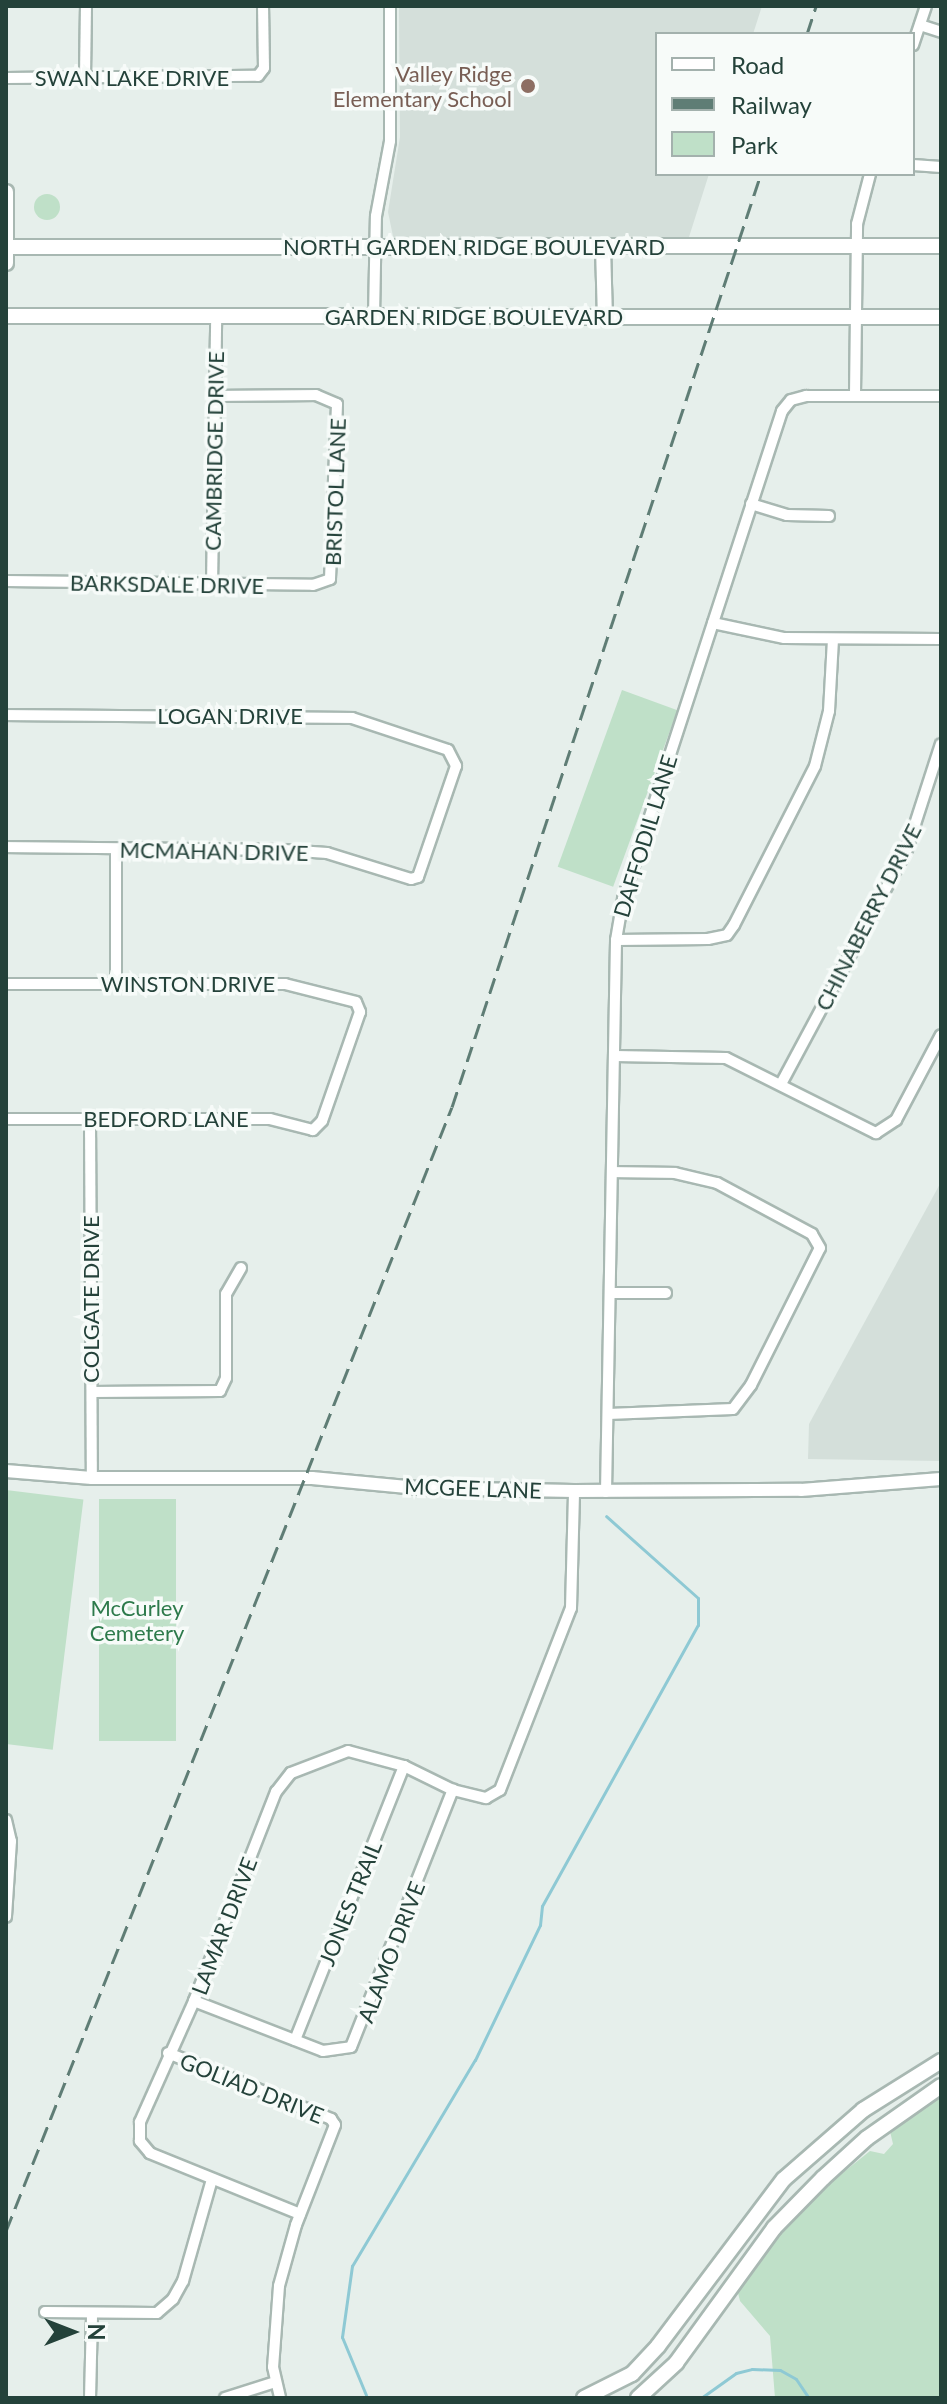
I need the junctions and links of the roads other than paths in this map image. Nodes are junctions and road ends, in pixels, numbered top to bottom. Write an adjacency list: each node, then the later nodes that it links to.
1 (86, 6): 8 (street)
2 (263, 6): 8 (street, SWAN LAKE DRIVE)
3 (390, 6): 17 (street)
4 (926, 6): 5 (street)
5 (920, 25): 6 (street); 7 (street)
6 (941, 32)
7 (915, 39)
8 (85, 77): 9 (street, SWAN LAKE DRIVE)
9 (6, 78)
10 (915, 165): 11 (street)
11 (941, 167)
12 (869, 176): 14 (street)
13 (6, 192): 16 (main road)
14 (857, 246): 15 (main road, NORTH GARDEN RIDGE BOULEVARD); 18 (main road, NORTH GARDEN RIDGE BOULEVARD); 25 (street)
15 (941, 246)
16 (6, 247): 17 (main road, NORTH GARDEN RIDGE BOULEVARD); 19 (main road)
17 (375, 247): 18 (main road, NORTH GARDEN RIDGE BOULEVARD); 22 (street)
18 (603, 247): 24 (main road)
19 (6, 263)
20 (6, 316): 21 (main road, GARDEN RIDGE BOULEVARD)
21 (216, 317): 22 (main road, GARDEN RIDGE BOULEVARD); 27 (street, CAMBRIDGE DRIVE)
22 (374, 317): 24 (main road, GARDEN RIDGE BOULEVARD)
23 (941, 317): 25 (main road, GARDEN RIDGE BOULEVARD)
24 (605, 318): 25 (main road, GARDEN RIDGE BOULEVARD)
25 (856, 318): 26 (street)
26 (855, 395): 28 (street, DAFFODIL LANE); 29 (street, DAFFODIL LANE)
27 (215, 396): 31 (street, BRISTOL LANE); 33 (street, CAMBRIDGE DRIVE)
28 (941, 396)
29 (751, 504): 30 (street); 34 (street, DAFFODIL LANE)
30 (829, 516)
31 (328, 580): 33 (street, BARKSDALE DRIVE)
32 (6, 581): 33 (street, BARKSDALE DRIVE)
33 (212, 585)
34 (713, 623): 36 (street); 43 (street, DAFFODIL LANE)
35 (941, 639): 36 (street)
36 (833, 640): 43 (street)
37 (6, 715): 42 (street, LOGAN DRIVE)
38 (941, 744): 39 (street, CHINABERRY DRIVE)
39 (940, 758): 48 (street, CHINABERRY DRIVE)
40 (6, 847): 41 (street, MCMAHAN DRIVE)
41 (116, 850): 42 (street, MCMAHAN DRIVE); 44 (street)
42 (418, 877)
43 (616, 940): 47 (street, DAFFODIL LANE)
44 (116, 983): 45 (street, WINSTON DRIVE); 51 (street, WINSTON DRIVE)
45 (6, 984)
46 (941, 1035): 48 (street)
47 (615, 1056): 48 (street); 52 (street, DAFFODIL LANE)
48 (781, 1084)
49 (6, 1119): 50 (street, BEDFORD LANE)
50 (90, 1119): 51 (street, BEDFORD LANE); 56 (street, COLGATE DRIVE)
51 (322, 1121)
52 (613, 1172): 54 (street, DAFFODIL LANE); 57 (street)
53 (241, 1268): 56 (street)
54 (610, 1293): 55 (street); 57 (street, DAFFODIL LANE)
55 (666, 1293)
56 (92, 1392): 59 (street, COLGATE DRIVE)
57 (608, 1414): 62 (street, DAFFODIL LANE)
58 (6, 1471): 59 (street, MCGEE LANE)
59 (92, 1478): 61 (street, MCGEE LANE)
60 (941, 1479): 62 (street, MCGEE LANE)
61 (574, 1491): 62 (street, MCGEE LANE); 64 (street, LAMAR DRIVE)
62 (606, 1492)
63 (404, 1766): 64 (street, LAMAR DRIVE); 67 (street, LAMAR DRIVE); 68 (street, JONES TRAIL)
64 (453, 1790): 68 (street, ALAMO DRIVE)
65 (7, 1820): 66 (street)
66 (6, 1917)
67 (194, 2001): 68 (street, ALAMO DRIVE); 69 (street, LAMAR DRIVE)
68 (295, 2040)
69 (168, 2053): 74 (street, LAMAR DRIVE); 75 (street, GOLIAD DRIVE)
70 (941, 2061): 72 (main road)
71 (941, 2086): 73 (main road)
72 (863, 2110): 73 (main road); 76 (main road)
73 (877, 2131): 77 (main road)
74 (212, 2179): 75 (street, LAMAR DRIVE); 79 (street)
75 (300, 2214): 80 (street)
76 (703, 2287): 77 (main road); 84 (main road)
77 (721, 2301): 85 (main road)
78 (45, 2312): 79 (street)
79 (92, 2314): 81 (street)
80 (275, 2382): 82 (street); 83 (street)
81 (90, 2398)
82 (225, 2398)
83 (280, 2398)
84 (584, 2398)
85 (638, 2398)

